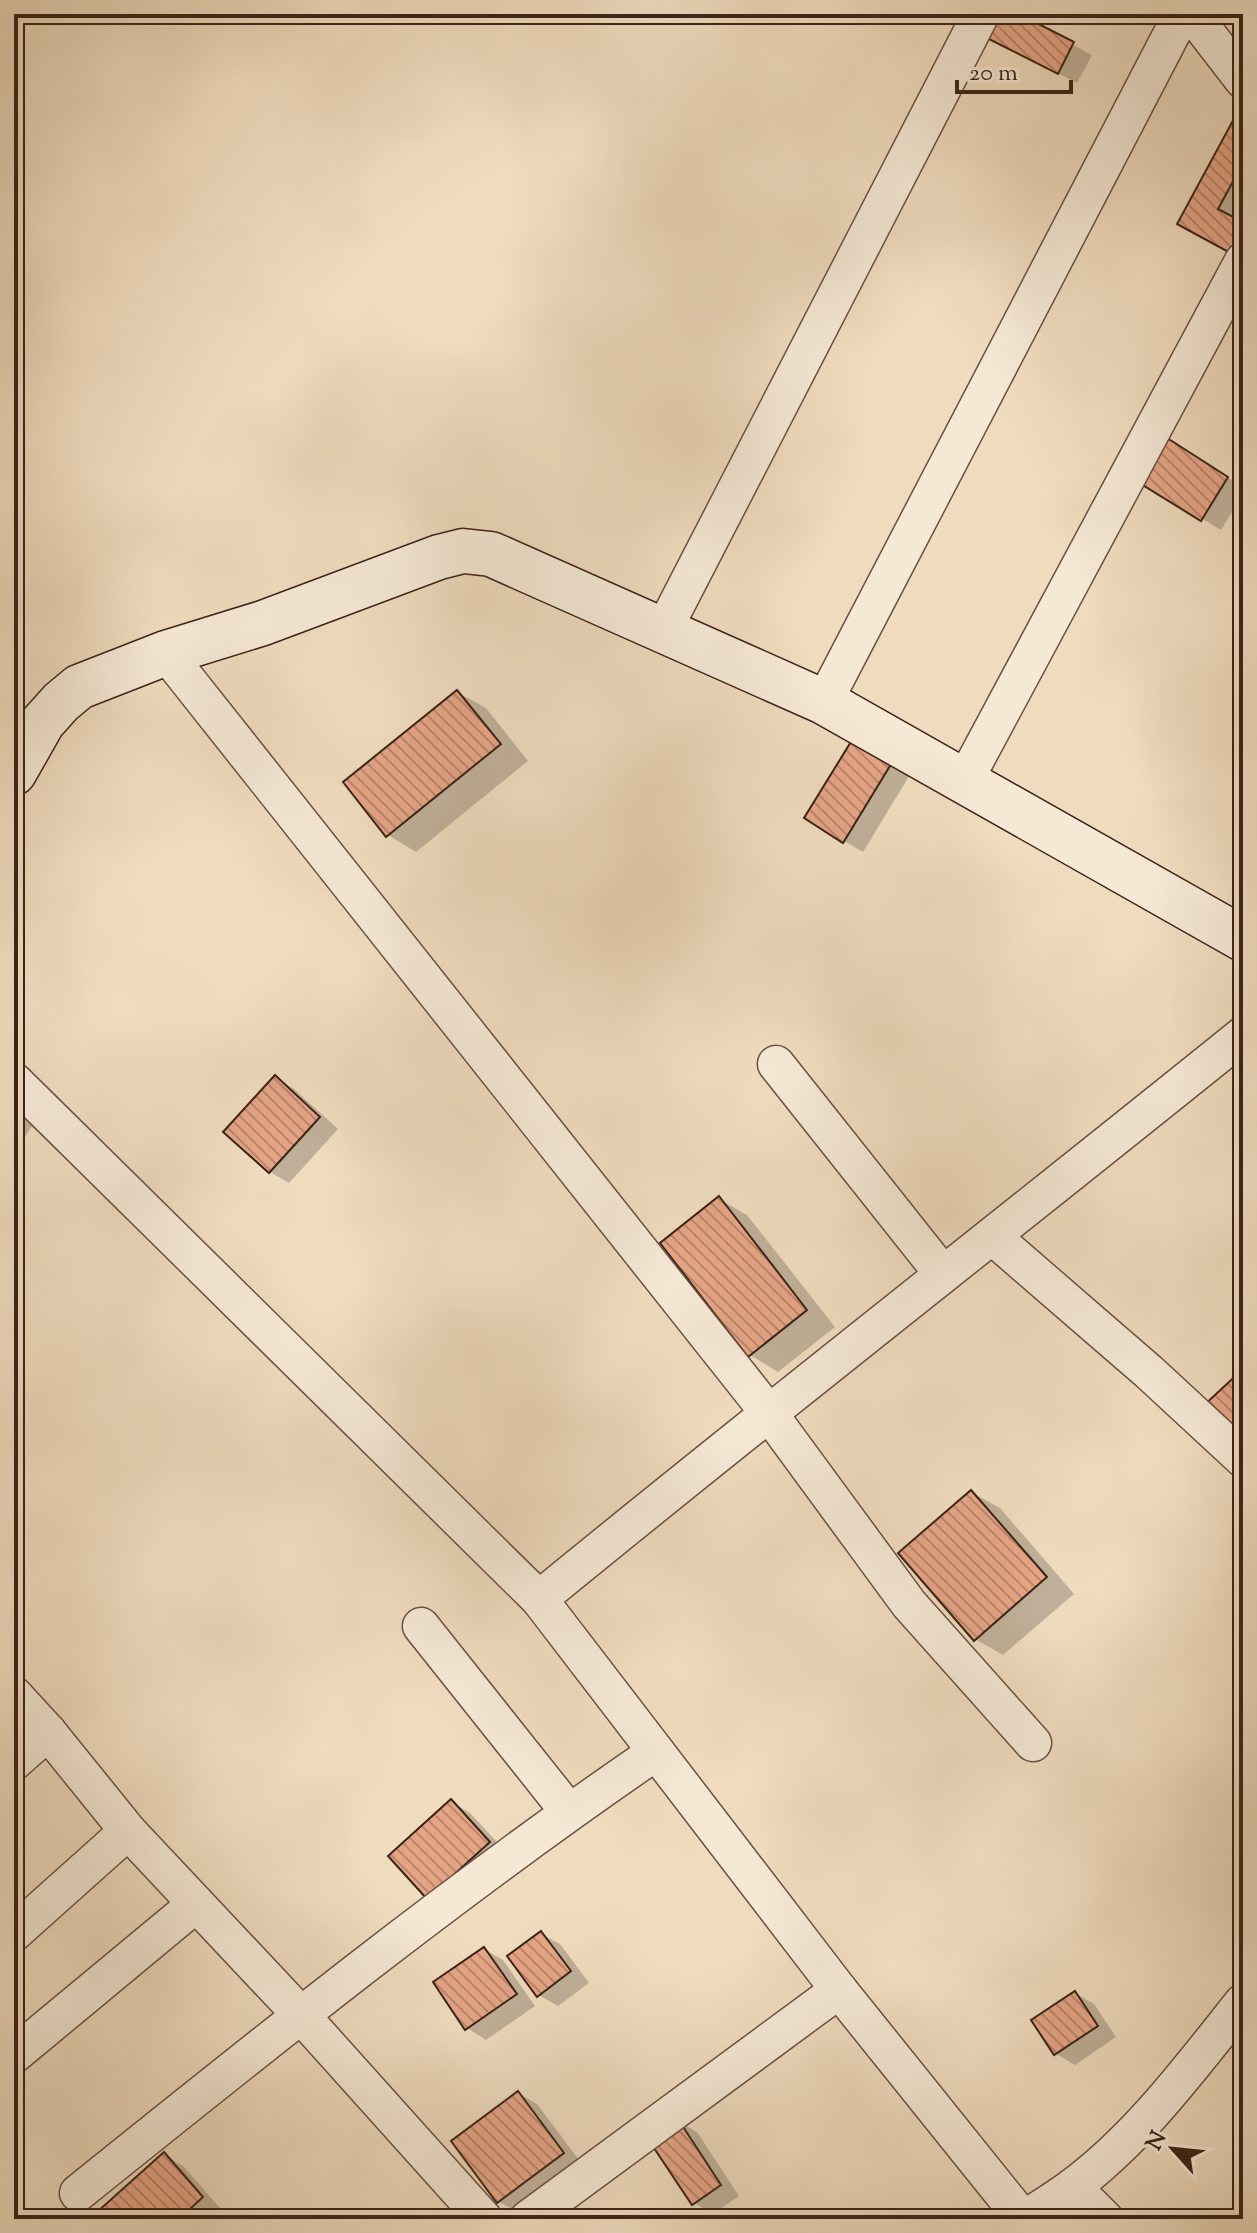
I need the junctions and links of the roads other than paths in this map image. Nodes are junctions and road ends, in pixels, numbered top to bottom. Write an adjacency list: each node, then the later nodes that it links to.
1 (981, 14): 6 (street)
2 (1182, 14): 8 (street)
3 (1192, 14): 4 (street)
4 (1243, 80)
5 (1243, 261): 10 (street)
6 (664, 629): 7 (street); 8 (street)
7 (166, 653): 9 (street); 17 (street)
8 (824, 702): 10 (street)
9 (14, 773)
10 (965, 780): 11 (street)
11 (1243, 939)
12 (1243, 1035): 15 (street)
13 (776, 1064): 16 (street)
14 (14, 1081): 19 (street)
15 (993, 1237): 16 (street); 18 (street)
16 (942, 1273): 17 (street)
17 (768, 1412): 19 (street); 23 (street)
18 (1243, 1459)
19 (539, 1599): 24 (street)
20 (421, 1626): 26 (street)
21 (14, 1695): 22 (street)
22 (48, 1732): 25 (street); 27 (street)
23 (1033, 1743)
24 (656, 1752): 26 (street); 30 (street)
25 (14, 1762)
26 (569, 1812): 32 (street)
27 (128, 1831): 28 (street); 29 (street)
28 (196, 1904): 32 (street); 33 (street)
29 (14, 1933)
30 (839, 1990): 37 (street); 38 (street)
31 (1243, 2002): 34 (street)
32 (300, 2014): 35 (street); 36 (street)
33 (14, 2055)
34 (1073, 2187): 38 (street); 39 (street)
35 (78, 2193)
36 (484, 2219)
37 (528, 2219)
38 (1024, 2219)
39 (1105, 2219)

